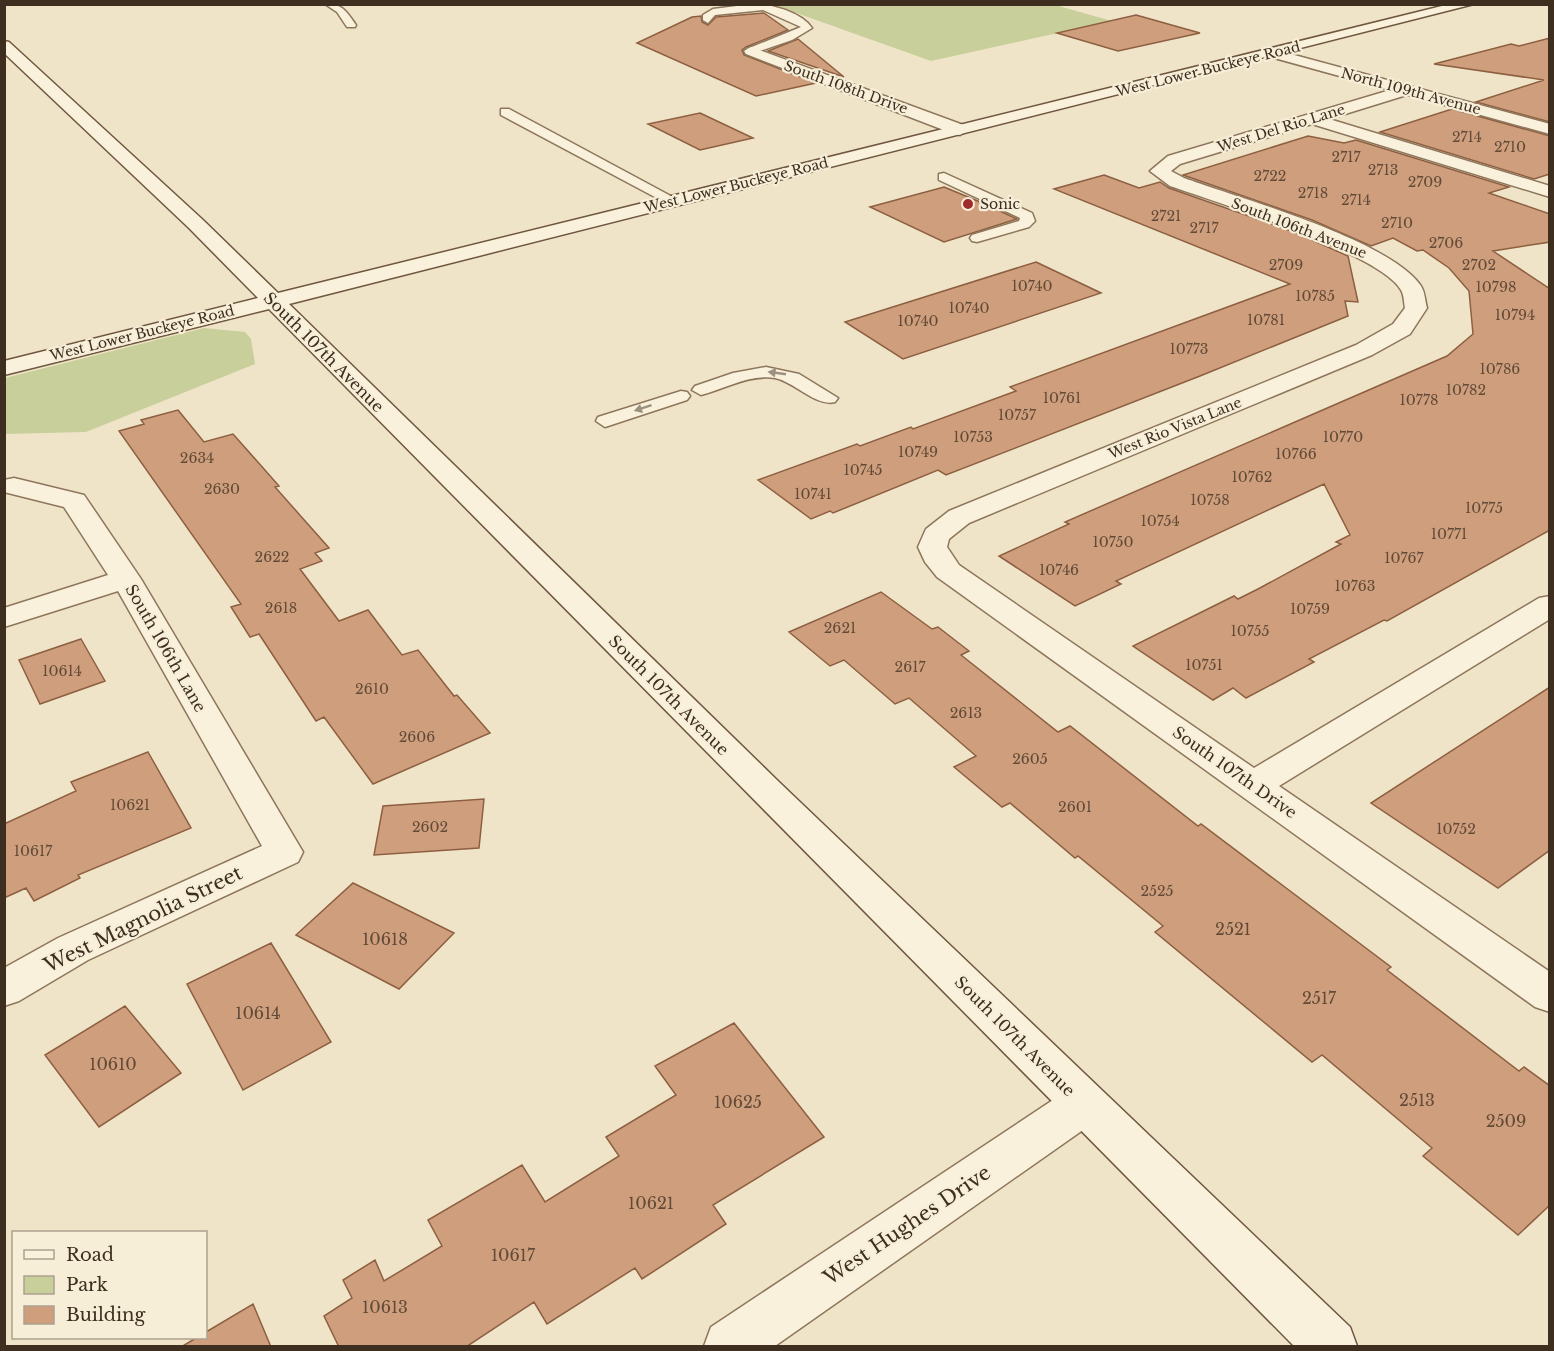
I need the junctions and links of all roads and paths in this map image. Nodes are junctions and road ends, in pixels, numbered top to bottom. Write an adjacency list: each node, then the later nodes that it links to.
1 (329, 4): 5 (lane)
2 (1468, 4): 8 (street, West Lower Buckeye Road)
3 (760, 6): 4 (lane); 7 (lane)
4 (708, 20)
5 (351, 26)
6 (4, 45): 19 (street, South 107th Avenue)
7 (751, 51): 13 (street, South 108th Drive)
8 (1272, 53): 9 (street, North 109th Avenue); 13 (street, West Lower Buckeye Road)
9 (1407, 90): 11 (street, West Del Rio Lane); 12 (street, North 109th Avenue)
10 (505, 112): 17 (lane)
11 (1312, 119): 14 (street, West Del Rio Lane); 16 (street)
12 (1550, 129)
13 (960, 130): 17 (street, West Lower Buckeye Road)
14 (1159, 171): 20 (street, South 106th Avenue)
15 (944, 177): 18 (lane)
16 (1550, 192)
17 (673, 201): 19 (street, West Lower Buckeye Road)
18 (977, 238)
19 (273, 301): 21 (street, West Lower Buckeye Road); 35 (street, South 107th Avenue)
20 (1416, 310): 27 (street, West Rio Vista Lane)
21 (4, 368)
22 (701, 390): 24 (lane, one-way to 22)
23 (681, 396): 25 (lane, one-way to 25)
24 (829, 398)
25 (605, 421)
26 (14, 486): 28 (street, South 106th Lane)
27 (931, 542): 31 (street, South 107th Drive)
28 (126, 579): 30 (street); 32 (street, South 106th Lane)
29 (1550, 605): 31 (street)
30 (4, 618)
31 (1254, 785): 34 (street, South 107th Drive)
32 (284, 852): 33 (street, West Magnolia Street)
33 (4, 989)
34 (1550, 995)
35 (1084, 1104): 36 (street, West Hughes Drive); 37 (street, South 107th Avenue)
36 (730, 1347)
37 (1331, 1347)

